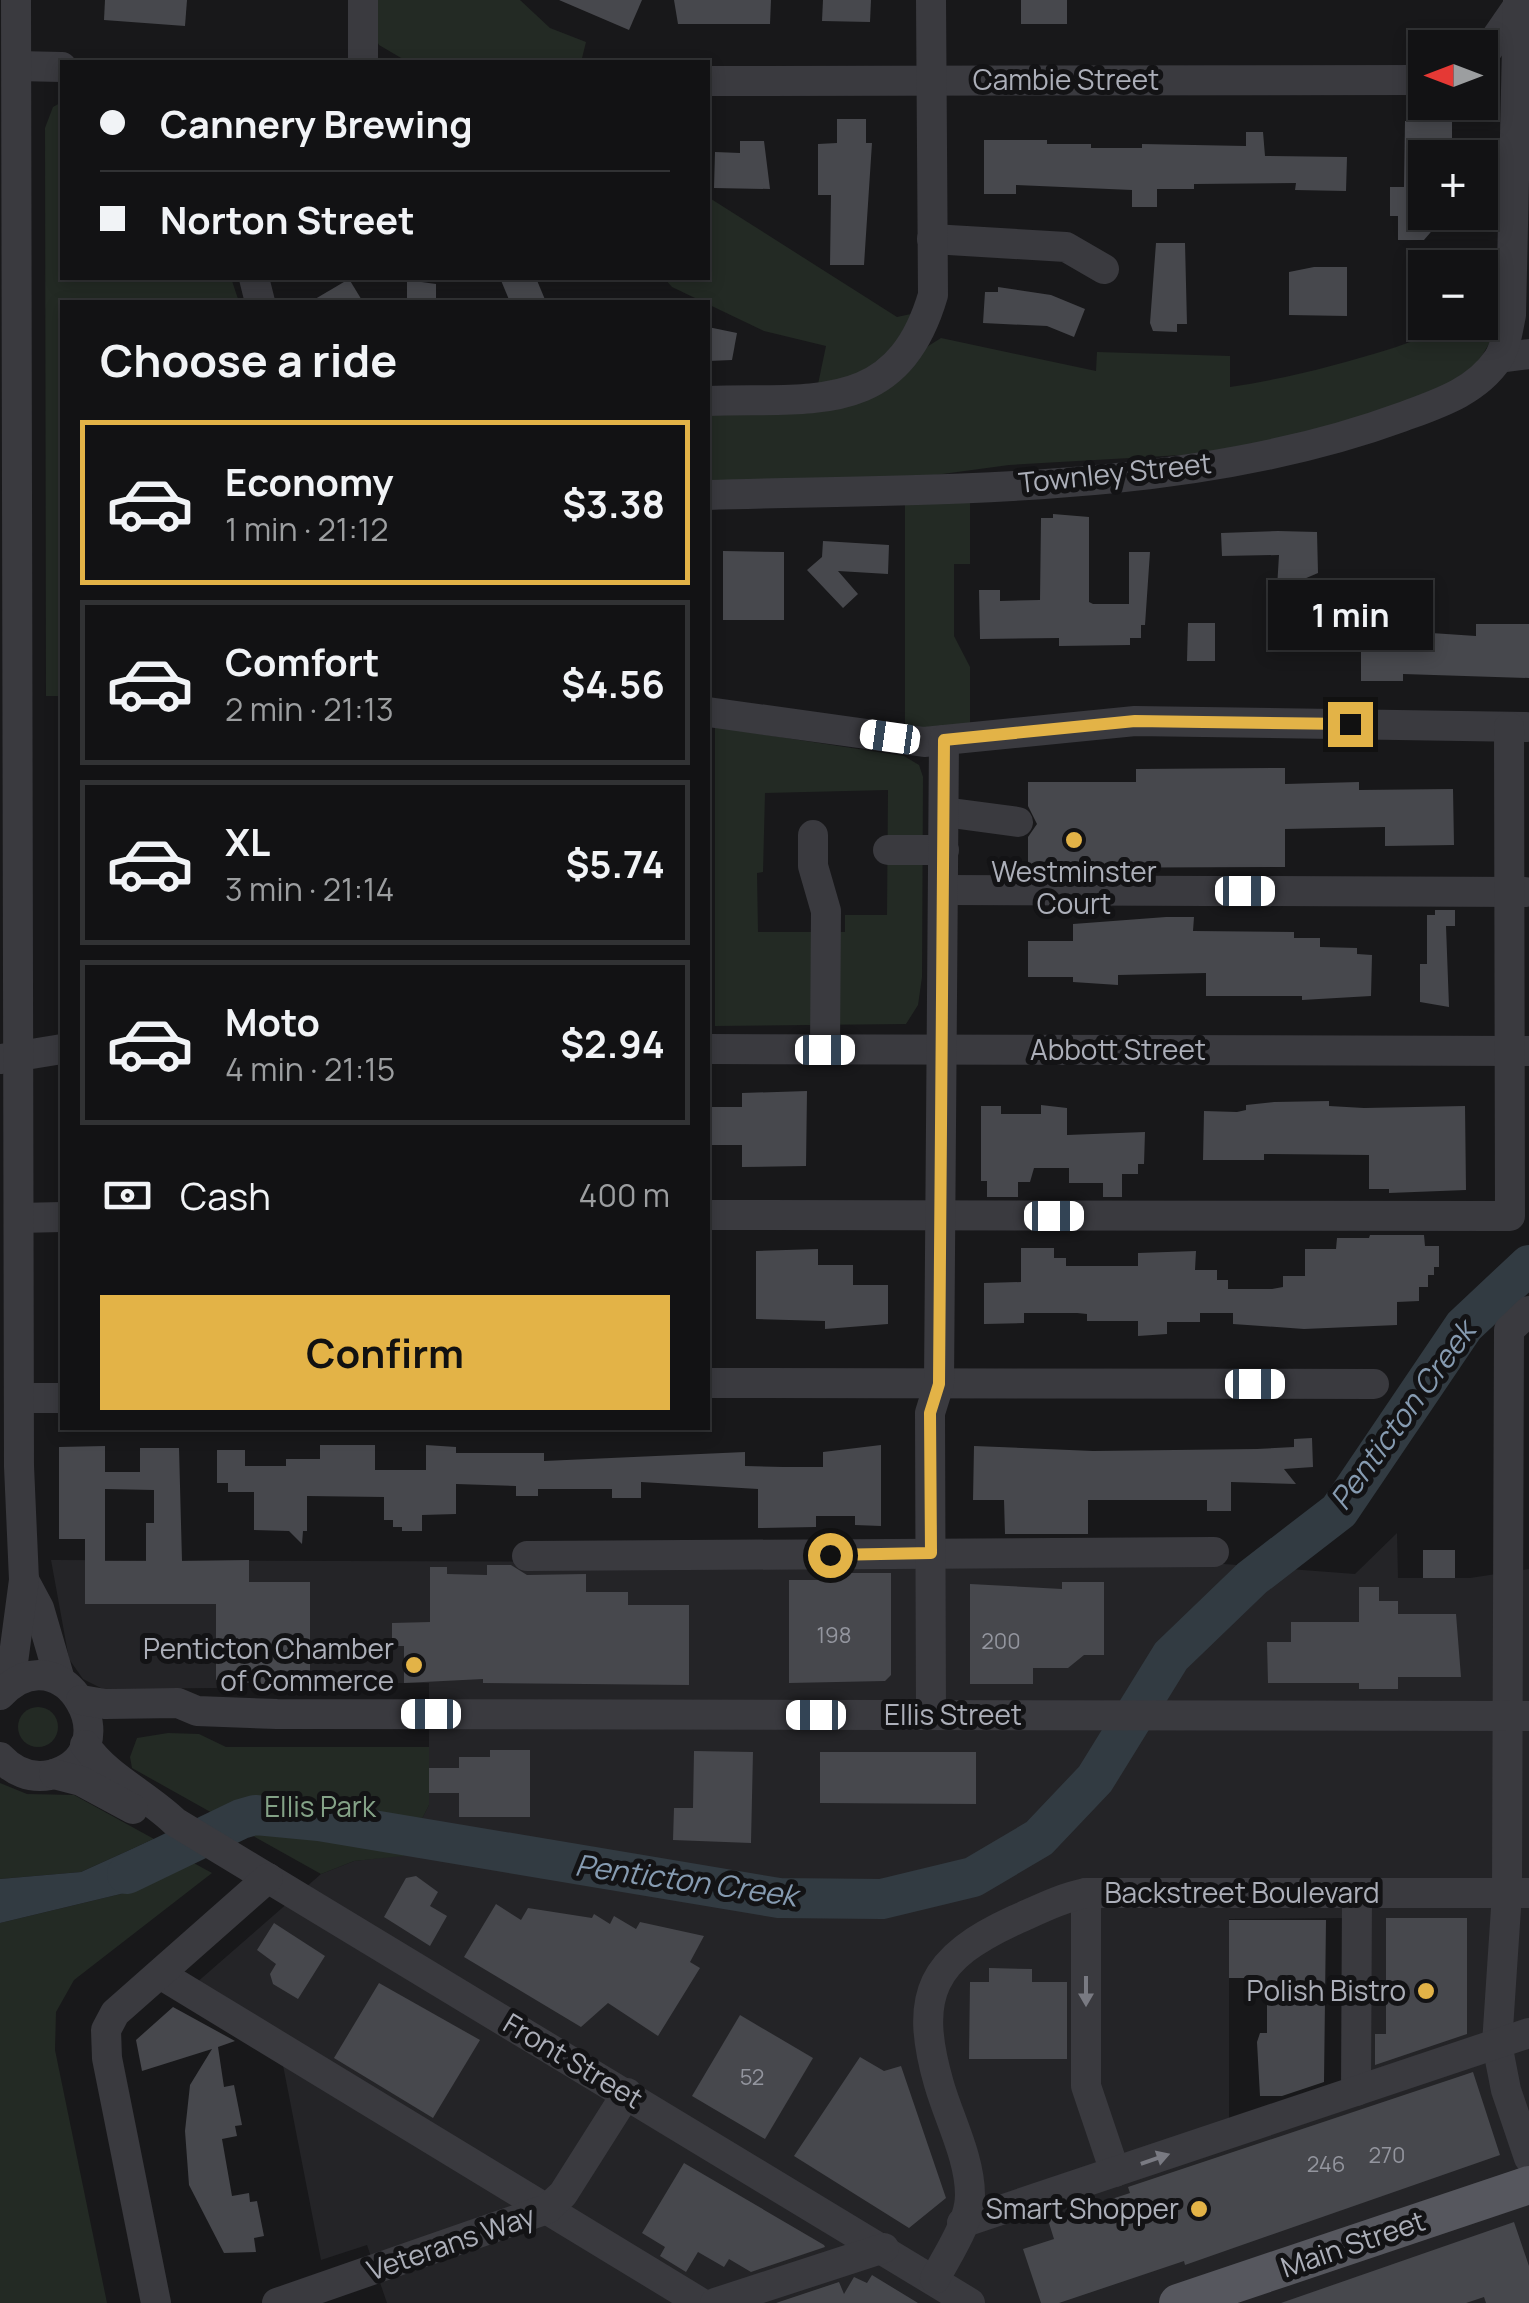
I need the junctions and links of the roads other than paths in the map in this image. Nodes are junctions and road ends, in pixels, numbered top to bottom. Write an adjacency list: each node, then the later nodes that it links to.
1 (16, 0): 7 (street)
2 (363, 0): 6 (street)
3 (932, 0): 10 (street)
4 (1518, 3): 5 (street); 14 (street)
5 (1498, 34)
6 (362, 60)
7 (17, 66): 8 (street); 15 (street)
8 (60, 67)
9 (710, 80): 10 (street, Cambie Street)
10 (930, 80): 11 (street, Cambie Street); 12 (street)
11 (1408, 80)
12 (932, 240): 13 (street); 16 (street)
13 (1104, 269)
14 (1514, 356): 17 (street, Townley Street)
15 (9, 395): 33 (street)
16 (710, 401)
17 (710, 496)
18 (710, 712): 20 (street)
19 (1519, 727): 20 (street); 27 (street)
20 (944, 740): 21 (street)
21 (944, 812): 22 (street); 25 (street)
22 (1018, 822)
23 (812, 835): 30 (street)
24 (888, 850): 25 (street)
25 (944, 850): 26 (street)
26 (944, 890): 27 (street); 31 (street)
27 (1519, 892): 32 (street)
28 (60, 1049): 33 (street)
29 (710, 1049): 30 (street, Abbott Street)
30 (825, 1050): 31 (street, Abbott Street)
31 (943, 1050): 32 (street, Abbott Street); 35 (street)
32 (1519, 1051): 35 (street)
33 (9, 1058): 37 (street)
34 (710, 1215): 35 (street)
35 (940, 1215): 41 (street)
36 (60, 1217): 37 (street)
37 (18, 1218): 43 (street)
38 (1529, 1312): 39 (street)
39 (1519, 1378): 48 (street)
40 (710, 1383): 41 (street)
41 (939, 1384): 42 (street); 46 (street)
42 (1374, 1384)
43 (19, 1398): 44 (street); 49 (street)
44 (60, 1398)
45 (1214, 1552): 46 (street)
46 (931, 1553): 47 (street); 53 (street)
47 (527, 1556)
48 (1519, 1557): 54 (street)
49 (24, 1580): 50 (street); 51 (street)
50 (5, 1690): 51 (street, Ellis Street)
51 (71, 1690): 52 (street, Ellis Street); 55 (street)
52 (197, 1710): 53 (street, Ellis Street); 55 (street, Ellis Street)
53 (931, 1715): 54 (street, Ellis Street)
54 (1519, 1716): 61 (street)
55 (86, 1740): 57 (street); 58 (street, Front Street)
56 (0, 1757): 57 (street, Front Street)
57 (54, 1774): 58 (street, Front Street)
58 (175, 1822): 59 (street, Front Street)
59 (268, 1878): 63 (street); 67 (street, Front Street)
60 (1086, 1893): 62 (street, Backstreet Boulevard); 69 (street, one-way to 69); 72 (street, Backstreet Boulevard)
61 (1518, 1893): 62 (street, Backstreet Boulevard); 65 (street)
62 (1356, 1894): 66 (street)
63 (160, 1974): 71 (street); 76 (street)
64 (1529, 2033): 65 (street)
65 (1497, 2044): 66 (street); 68 (street)
66 (1356, 2091): 69 (street, one-way to 66)
67 (627, 2093): 71 (street, Veterans Way); 73 (street, Front Street)
68 (1529, 2158)
69 (1115, 2172): 72 (street)
70 (1529, 2185): 80 (main road, Main Street)
71 (547, 2209): 77 (street, Veterans Way); 78 (street)
72 (962, 2223): 74 (street, Backstreet Boulevard)
73 (884, 2248): 74 (street, Front Street); 79 (street)
74 (935, 2279): 75 (street, Front Street)
75 (968, 2302)
76 (156, 2303)
77 (277, 2303)
78 (701, 2303)
79 (715, 2303)
80 (1178, 2303)

